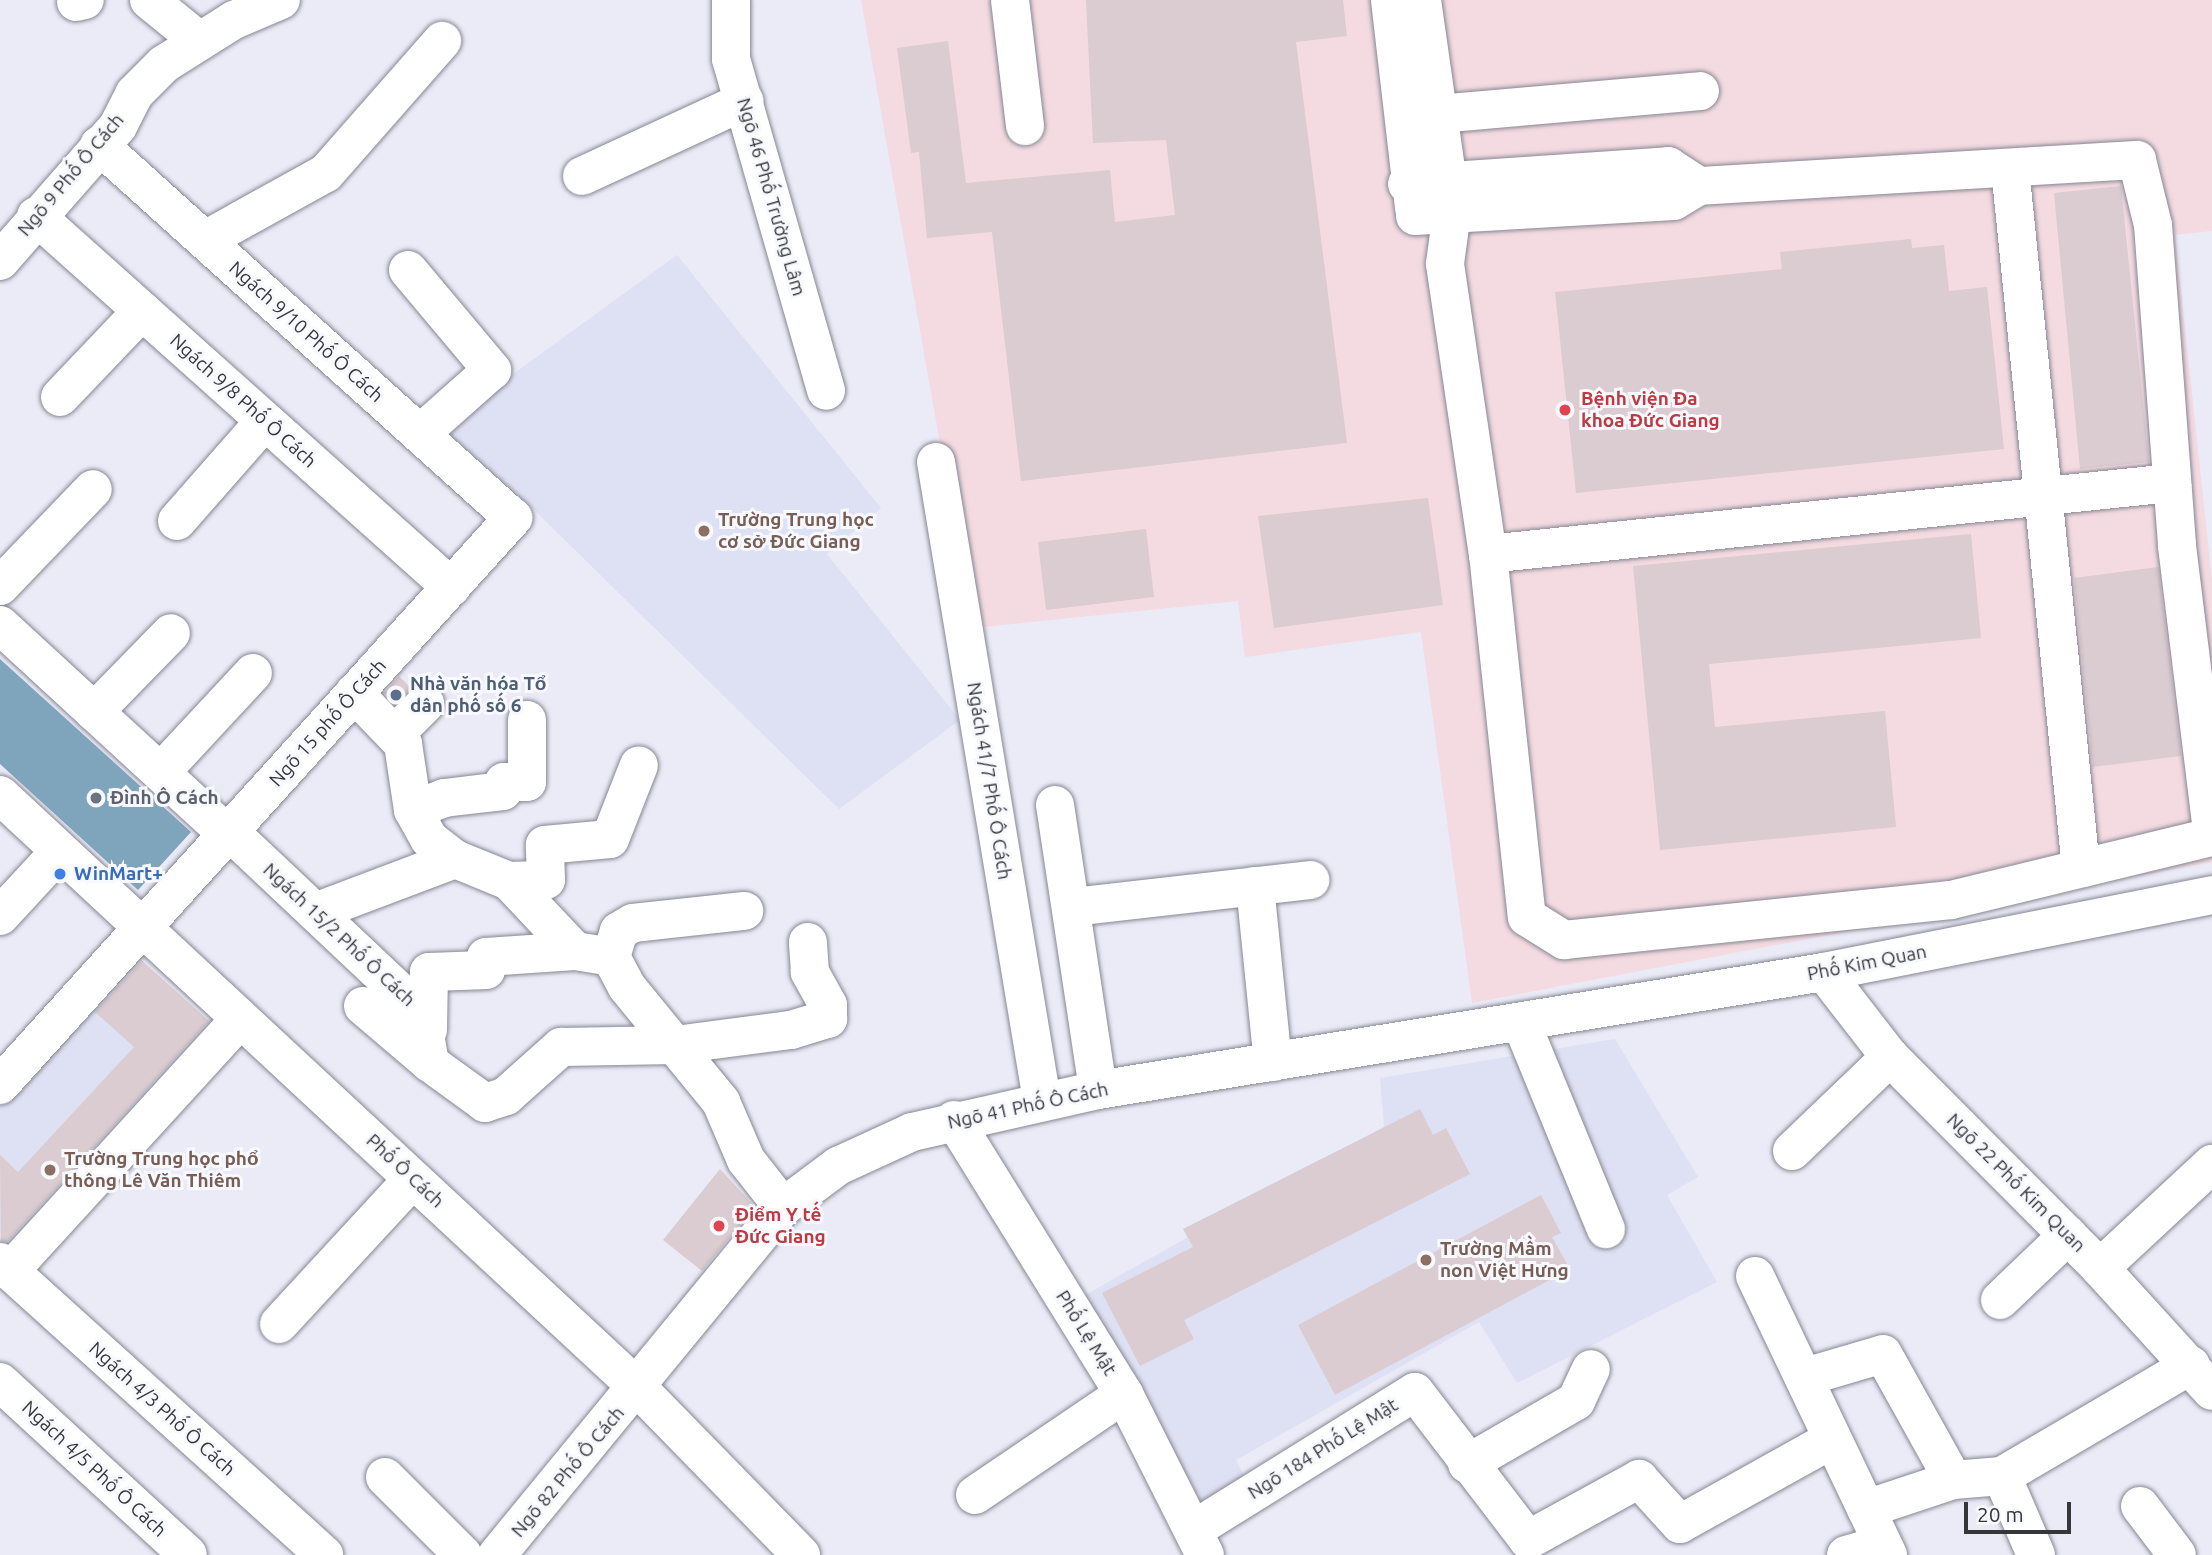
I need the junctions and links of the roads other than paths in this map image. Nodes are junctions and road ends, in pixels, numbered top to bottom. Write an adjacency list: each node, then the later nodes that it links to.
1 (149, 0): 7 (street)
2 (281, 0): 7 (street, Ngõ 9 Phố Ô Cách)
3 (731, 0): 10 (street, Ngõ 46 Phố Trường Lâm)
4 (1010, 0): 12 (street)
5 (1390, 0): 16 (street)
6 (1422, 0): 11 (street)
7 (198, 40): 13 (street, Ngõ 9 Phố Ô Cách)
8 (442, 41): 18 (street)
9 (1700, 91): 11 (street)
10 (744, 101): 15 (street); 22 (street, Ngõ 46 Phố Trường Lâm)
11 (1438, 114): 16 (street)
12 (1025, 126)
13 (99, 145): 17 (street, Ngõ 9 Phố Ô Cách); 18 (street, Ngách 9/10 Phố Ô Cách)
14 (2010, 168): 16 (street); 27 (street); 29 (street)
15 (582, 176)
16 (1430, 198): 32 (street)
17 (36, 216): 19 (street, Ngõ 9 Phố Ô Cách); 21 (street, Ngách 9/8 Phố Ô Cách)
18 (205, 240): 25 (street, Ngách 9/10 Phố Ô Cách)
19 (0, 261)
20 (408, 270): 25 (street)
21 (142, 311): 23 (street); 24 (street, Ngách 9/8 Phố Ô Cách)
22 (826, 391)
23 (60, 397)
24 (265, 421): 31 (street); 34 (street, Ngách 9/8 Phố Ô Cách)
25 (420, 435): 30 (street, Ngách 9/10 Phố Ô Cách)
26 (936, 462): 75 (street, Ngách 41/7 Phố Ô Cách)
27 (2172, 483): 29 (street); 48 (street)
28 (93, 489): 33 (street)
29 (2043, 494): 32 (street); 53 (street)
30 (513, 518): 34 (street, Ngõ 15 phố Ô Cách)
31 (177, 520)
32 (1488, 554): 53 (street)
33 (0, 586)
34 (451, 587): 38 (street, Ngõ 15 phố Ô Cách)
35 (0, 625): 40 (street, Ngách 15/2 Phố Ô Cách)
36 (171, 632): 40 (street)
37 (253, 673): 44 (street)
38 (355, 693): 42 (street); 49 (street, Ngõ 15 phố Ô Cách)
39 (425, 704): 42 (street)
40 (94, 712): 44 (street, Ngách 15/2 Phố Ô Cách)
41 (527, 720): 47 (street)
42 (397, 732): 47 (street)
43 (639, 765): 55 (street)
44 (161, 772): 49 (street, Ngách 15/2 Phố Ô Cách)
45 (0, 796): 51 (street, Phố Ô Cách)
46 (1055, 805): 58 (street)
47 (413, 810): 52 (street)
48 (2212, 831)
49 (228, 832): 60 (street, Ngách 15/2 Phố Ô Cách); 62 (street, Ngõ 15 phố Ô Cách)
50 (2212, 837): 53 (street)
51 (60, 851): 61 (street); 62 (street, Phố Ô Cách)
52 (455, 859): 55 (street); 60 (street)
53 (2081, 868)
54 (1310, 880): 56 (street)
55 (509, 881): 64 (street)
56 (1255, 886): 58 (street); 72 (street)
57 (2212, 895): 65 (street, Phố Kim Quan)
58 (1073, 907): 74 (street)
59 (744, 911): 64 (street)
60 (315, 912): 70 (street, Ngách 15/2 Phố Ô Cách)
61 (0, 916)
62 (142, 928): 67 (street, Phố Ô Cách); 73 (street, Ngõ 15 phố Ô Cách)
63 (808, 942): 69 (street, Ngách 15/2 Phố Ô Cách)
64 (593, 954): 69 (street); 70 (street)
65 (1824, 972): 68 (street, Phố Kim Quan); 71 (street, Ngõ 22 Phố Kim Quan)
66 (363, 1006): 70 (street)
67 (240, 1019): 79 (street, Phố Ô Cách); 83 (street)
68 (1521, 1022): 72 (street, Ngõ 41 Phố Ô Cách); 81 (street)
69 (676, 1045): 70 (street, Ngách 15/2 Phố Ô Cách); 80 (street)
70 (429, 1047)
71 (1890, 1057): 77 (street); 82 (street, Ngõ 22 Phố Kim Quan)
72 (1273, 1062): 74 (street, Ngõ 41 Phố Ô Cách)
73 (0, 1085)
74 (1098, 1090): 75 (street, Ngõ 41 Phố Ô Cách)
75 (1042, 1101): 76 (street, Ngõ 41 Phố Ô Cách)
76 (954, 1120): 80 (street, Ngõ 41 Phố Ô Cách); 93 (street, Phố Lệ Mật)
77 (1792, 1151)
78 (2212, 1164): 84 (street)
79 (413, 1179): 87 (street); 92 (street, Phố Ô Cách)
80 (783, 1207): 92 (street, Ngõ 41 Phố Ô Cách)
81 (1606, 1229)
82 (2068, 1235): 84 (street, Ngõ 22 Phố Kim Quan); 86 (street)
83 (5, 1267): 105 (street, Ngách 4/3 Phố Ô Cách)
84 (2100, 1268): 90 (street, Ngõ 22 Phố Kim Quan)
85 (1755, 1276): 89 (street)
86 (2000, 1300)
87 (279, 1324)
88 (1591, 1369): 95 (street)
89 (1805, 1377): 94 (street); 98 (street)
90 (2201, 1378): 96 (street)
91 (0, 1382): 104 (street, Ngách 4/5 Phố Ô Cách)
92 (639, 1389): 107 (street, Ngõ 82 Phố Ô Cách); 108 (street, Phố Ô Cách)
93 (1124, 1394): 99 (street); 102 (street, Phố Lệ Mật)
94 (1831, 1440): 95 (street, Ngõ 184 Phố Lệ Mật); 101 (street)
95 (1467, 1464): 102 (street, Ngõ 184 Phố Lệ Mật)
96 (2003, 1476): 98 (street); 110 (street)
97 (386, 1477): 106 (street)
98 (1953, 1480): 101 (street)
99 (975, 1495)
100 (2140, 1506): 111 (street)
101 (1866, 1509): 103 (street)
102 (1199, 1543)
103 (1885, 1550): 109 (street)
104 (188, 1555)
105 (324, 1555)
106 (463, 1555)
107 (498, 1555)
108 (801, 1555)
109 (1846, 1555)
110 (2036, 1555)
111 (2177, 1555)

